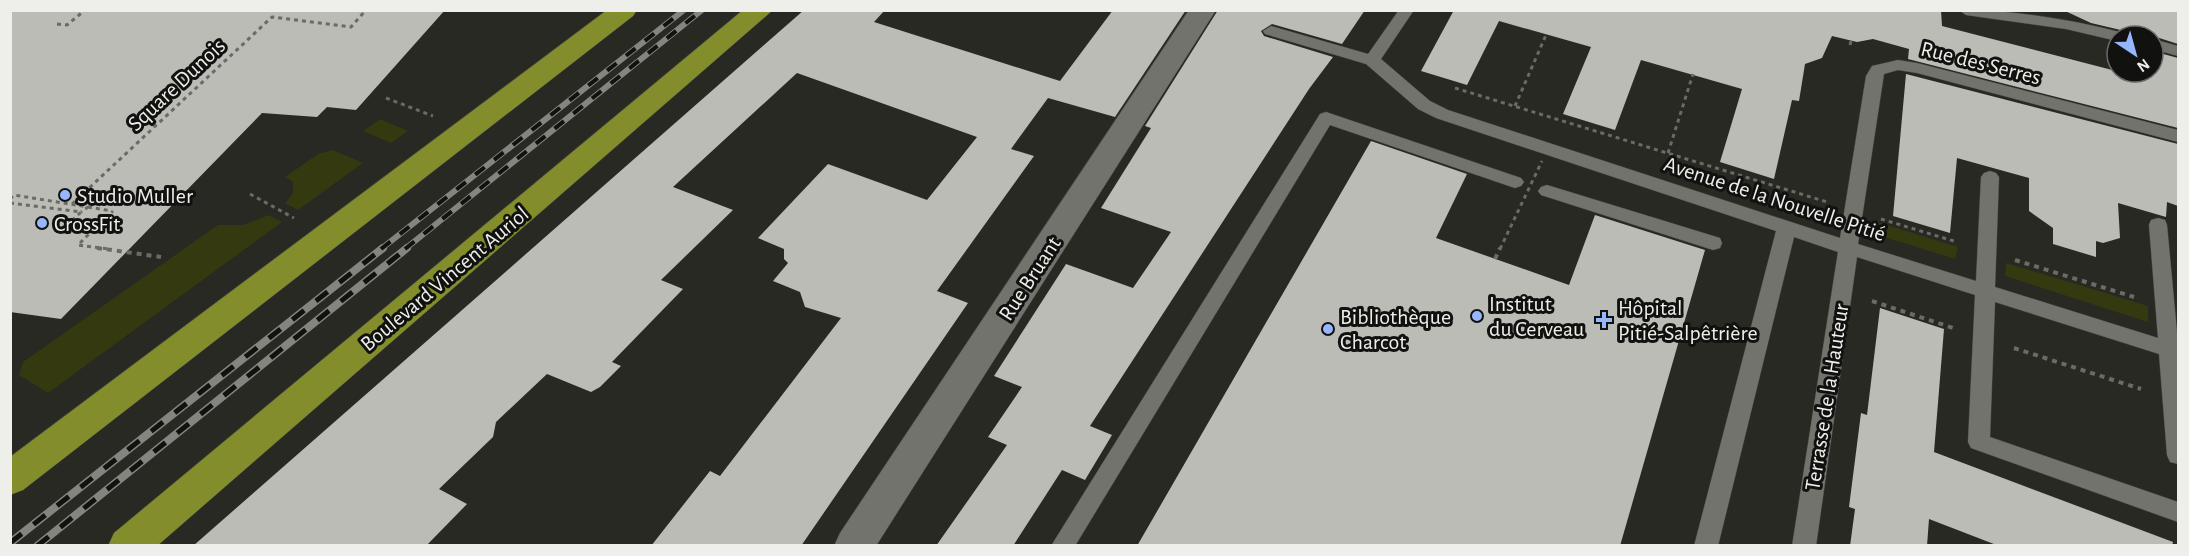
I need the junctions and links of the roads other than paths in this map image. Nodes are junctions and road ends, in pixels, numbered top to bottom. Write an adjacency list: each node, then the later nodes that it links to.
1 (624, 10): 20 (main road)
2 (760, 10): 22 (main road, Boulevard Vincent Auriol)
3 (1203, 10): 23 (street, Rue Bruant)
4 (1407, 10): 8 (lane)
5 (1966, 10): 7 (lane)
6 (1271, 31): 8 (lane, Avenue de la Nouvelle Pitié)
7 (2105, 33)
8 (1372, 60): 14 (lane, Avenue de la Nouvelle Pitié)
9 (2178, 136): 16 (lane, Rue des Serres)
10 (1990, 177): 17 (lane)
11 (1515, 182): 24 (lane)
12 (1547, 191): 15 (lane)
13 (2158, 225): 18 (lane)
14 (1787, 226): 16 (lane, Avenue de la Nouvelle Pitié); 25 (lane)
15 (1713, 243)
16 (1849, 248): 17 (lane, Avenue de la Nouvelle Pitié); 26 (lane, Terrasse de la Hauteur)
17 (1985, 291): 18 (lane, Avenue de la Nouvelle Pitié); 21 (lane)
18 (2174, 350): 19 (lane)
19 (2178, 455)
20 (10, 478)
21 (2178, 512)
22 (128, 546)
23 (854, 546)
24 (1062, 546)
25 (1706, 546)
26 (1804, 546)

